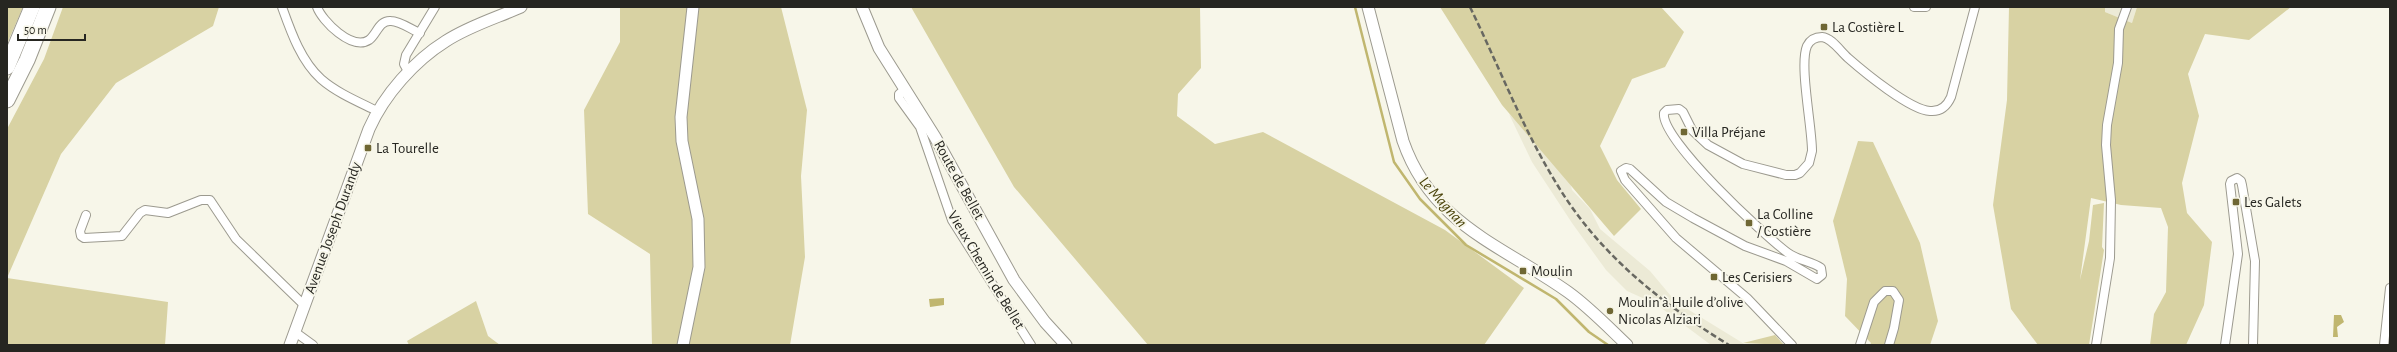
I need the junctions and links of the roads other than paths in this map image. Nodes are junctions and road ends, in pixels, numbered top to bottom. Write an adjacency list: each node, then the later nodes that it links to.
1 (32, 7): 15 (highway)
2 (48, 7): 18 (highway)
3 (282, 7): 19 (street)
4 (317, 7): 14 (street)
5 (435, 7): 14 (street)
6 (521, 7): 16 (street, Avenue Joseph Durandy)
7 (693, 7): 26 (street)
8 (862, 7): 17 (street, Route de Bellet)
9 (1368, 7): 29 (street)
10 (1914, 7): 11 (street)
11 (1926, 7)
12 (1974, 7): 30 (street)
13 (2127, 7): 33 (street)
14 (420, 33): 16 (street)
15 (7, 67)
16 (409, 73): 19 (street, Avenue Joseph Durandy)
17 (905, 89): 27 (street, Vieux Chemin de Bellet); 28 (street, Route de Bellet)
18 (7, 100)
19 (377, 111): 22 (street, Avenue Joseph Durandy)
20 (86, 215): 22 (street)
21 (2390, 288): 36 (street)
22 (305, 306): 23 (street, Avenue Joseph Durandy)
23 (295, 332): 24 (street, Avenue Joseph Durandy); 25 (street)
24 (290, 345)
25 (313, 345)
26 (683, 345)
27 (1030, 345)
28 (1066, 345)
29 (1627, 345)
30 (1792, 345)
31 (1860, 345): 32 (street)
32 (1889, 345)
33 (2096, 345)
34 (2225, 345): 35 (street)
35 (2253, 345)
36 (2384, 345)

